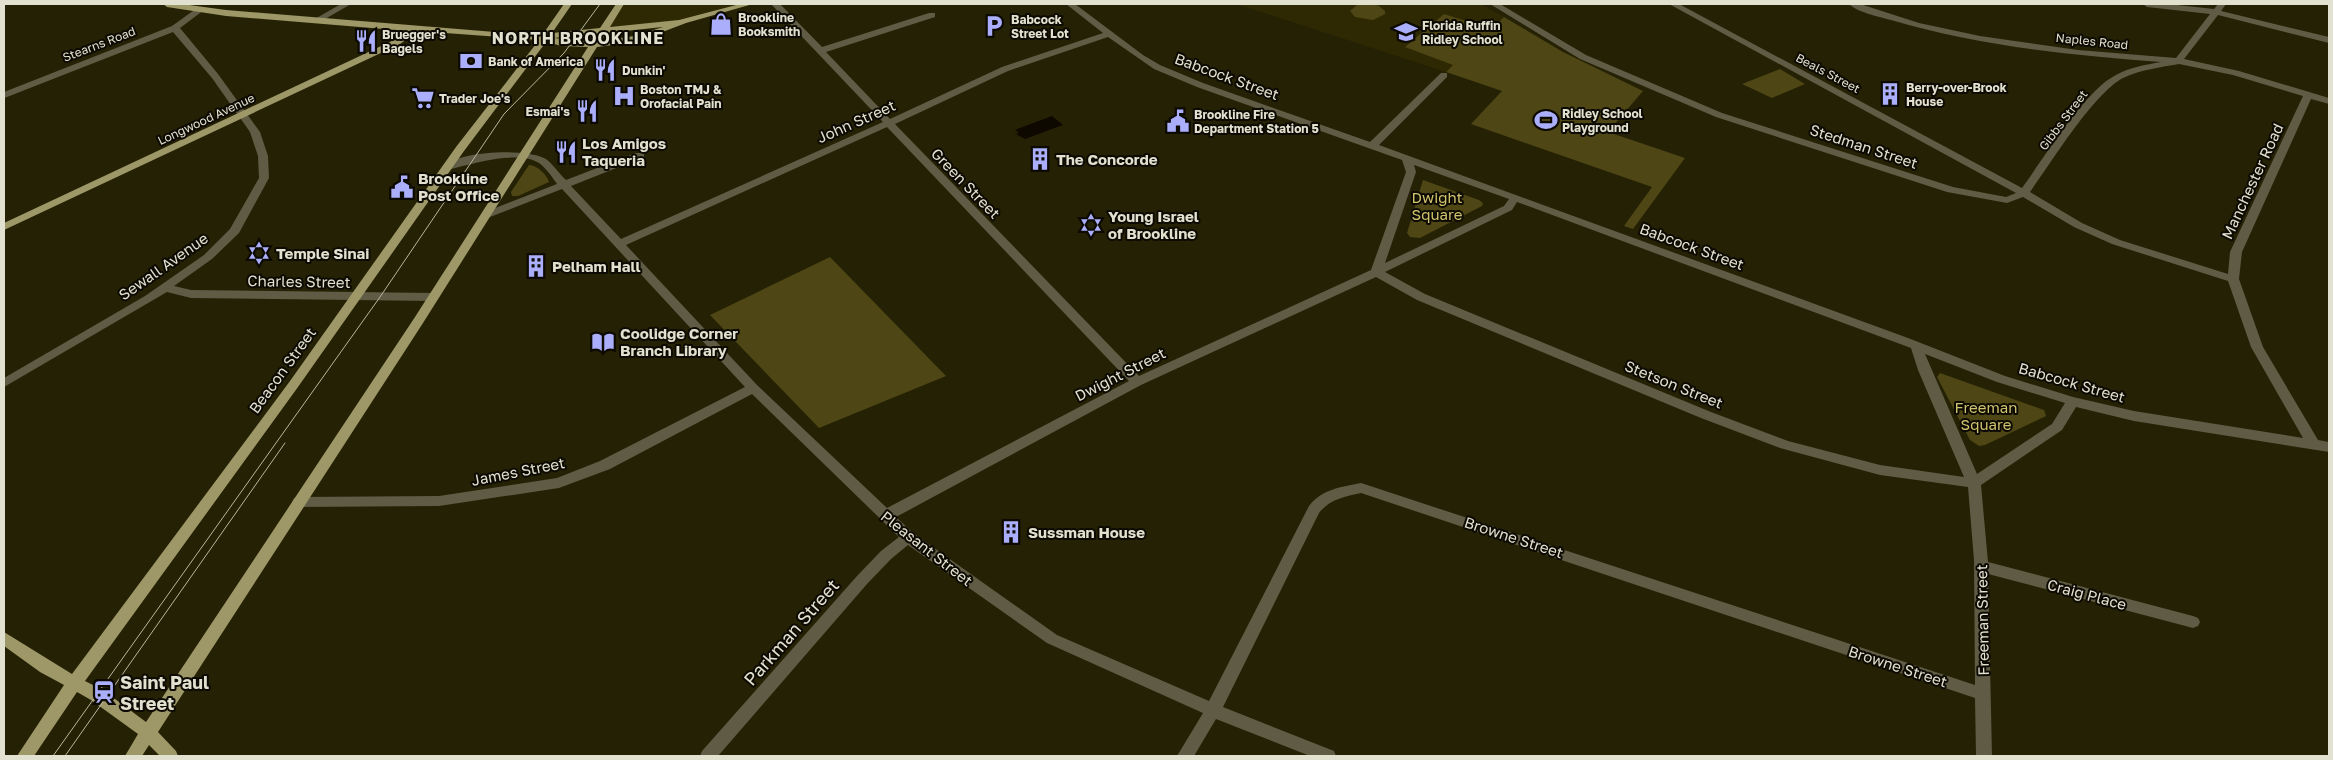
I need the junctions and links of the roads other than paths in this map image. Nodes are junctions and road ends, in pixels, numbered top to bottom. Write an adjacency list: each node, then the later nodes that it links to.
1 (167, 4): 13 (main road)
2 (347, 4): 15 (street)
3 (568, 4): 21 (main road, Beacon Street)
4 (620, 4): 19 (main road)
5 (750, 4): 16 (main road)
6 (775, 4): 24 (street, Green Street)
7 (1070, 4): 20 (street, Babcock Street)
8 (1494, 4): 38 (street, Stedman Street)
9 (1672, 4): 38 (street, Beals Street)
10 (1853, 4): 25 (street, Naples Road)
11 (2147, 4): 12 (street)
12 (2220, 8): 22 (street); 25 (street)
13 (200, 10): 15 (main road); 17 (street, Stearns Road)
14 (932, 15): 24 (street)
15 (317, 20): 18 (main road)
16 (682, 22): 19 (main road); 23 (main road)
17 (175, 28): 28 (street, Stearns Road); 30 (street, Sewall Avenue)
18 (416, 29): 21 (main road); 30 (main road, Longwood Avenue)
19 (602, 31): 21 (main road); 23 (main road)
20 (1109, 34): 31 (street, John Street); 32 (street, Babcock Street)
21 (544, 39): 23 (main road); 36 (main road, Beacon Street)
22 (2329, 40)
23 (595, 43): 34 (main road)
24 (819, 50): 31 (street, Green Street)
25 (2178, 61): 27 (street, Naples Road); 38 (street, Gibbs Street)
26 (1444, 76): 32 (street)
27 (2308, 94): 29 (street, Naples Road); 44 (street, Manchester Road)
28 (4, 95)
29 (2329, 101)
30 (243, 115): 41 (main road, Longwood Avenue); 45 (street, Sewall Avenue)
31 (889, 124): 42 (street, John Street); 49 (street, Green Street)
32 (1372, 146): 35 (street, Babcock Street)
33 (640, 155): 37 (street)
34 (524, 157): 36 (street, Pleasant Street); 37 (street, Pleasant Street); 40 (main road)
35 (1406, 158): 39 (street, Babcock Street); 43 (street)
36 (447, 167): 46 (main road, Beacon Street)
37 (564, 185): 40 (street); 42 (street, Pleasant Street)
38 (2024, 193): 44 (street)
39 (1515, 198): 43 (street, Dwight Street); 48 (street, Babcock Street)
40 (486, 215): 47 (main road)
41 (4, 227)
42 (619, 244): 51 (street, Pleasant Street)
43 (1376, 272): 49 (street, Dwight Street); 55 (street, Stetson Street)
44 (2233, 279): 53 (street, Manchester Road)
45 (165, 288): 46 (street, Charles Street); 50 (street, Sewall Avenue)
46 (356, 297): 47 (street, Charles Street); 62 (main road, Beacon Street)
47 (433, 297): 56 (main road)
48 (1916, 346): 52 (street, Babcock Street); 55 (street, Freeman Street)
49 (1136, 382): 57 (street, Dwight Street)
50 (4, 383)
51 (753, 388): 56 (street, James Street); 57 (street, Pleasant Street)
52 (2072, 401): 53 (street, Babcock Street); 55 (street)
53 (2313, 444): 54 (street, Babcock Street)
54 (2329, 447)
55 (1974, 483): 59 (street, Freeman Street)
56 (299, 502): 65 (main road)
57 (885, 516): 58 (street, Pleasant Street)
58 (908, 537): 64 (street, Pleasant Street); 69 (street, Parkman Street)
59 (1981, 566): 60 (street, Craig Place); 63 (street, Freeman Street)
60 (2193, 622)
61 (4, 638): 62 (main road)
62 (75, 682): 65 (main road); 66 (main road, Beacon Street)
63 (1982, 694): 64 (street, Browne Street); 72 (street, Freeman Street)
64 (1213, 710): 70 (street, Browne Street); 71 (street, Pleasant Street)
65 (149, 733): 67 (main road); 68 (main road)
66 (25, 756)
67 (133, 756)
68 (170, 756)
69 (708, 756)
70 (1185, 756)
71 (1328, 756)
72 (1984, 756)

